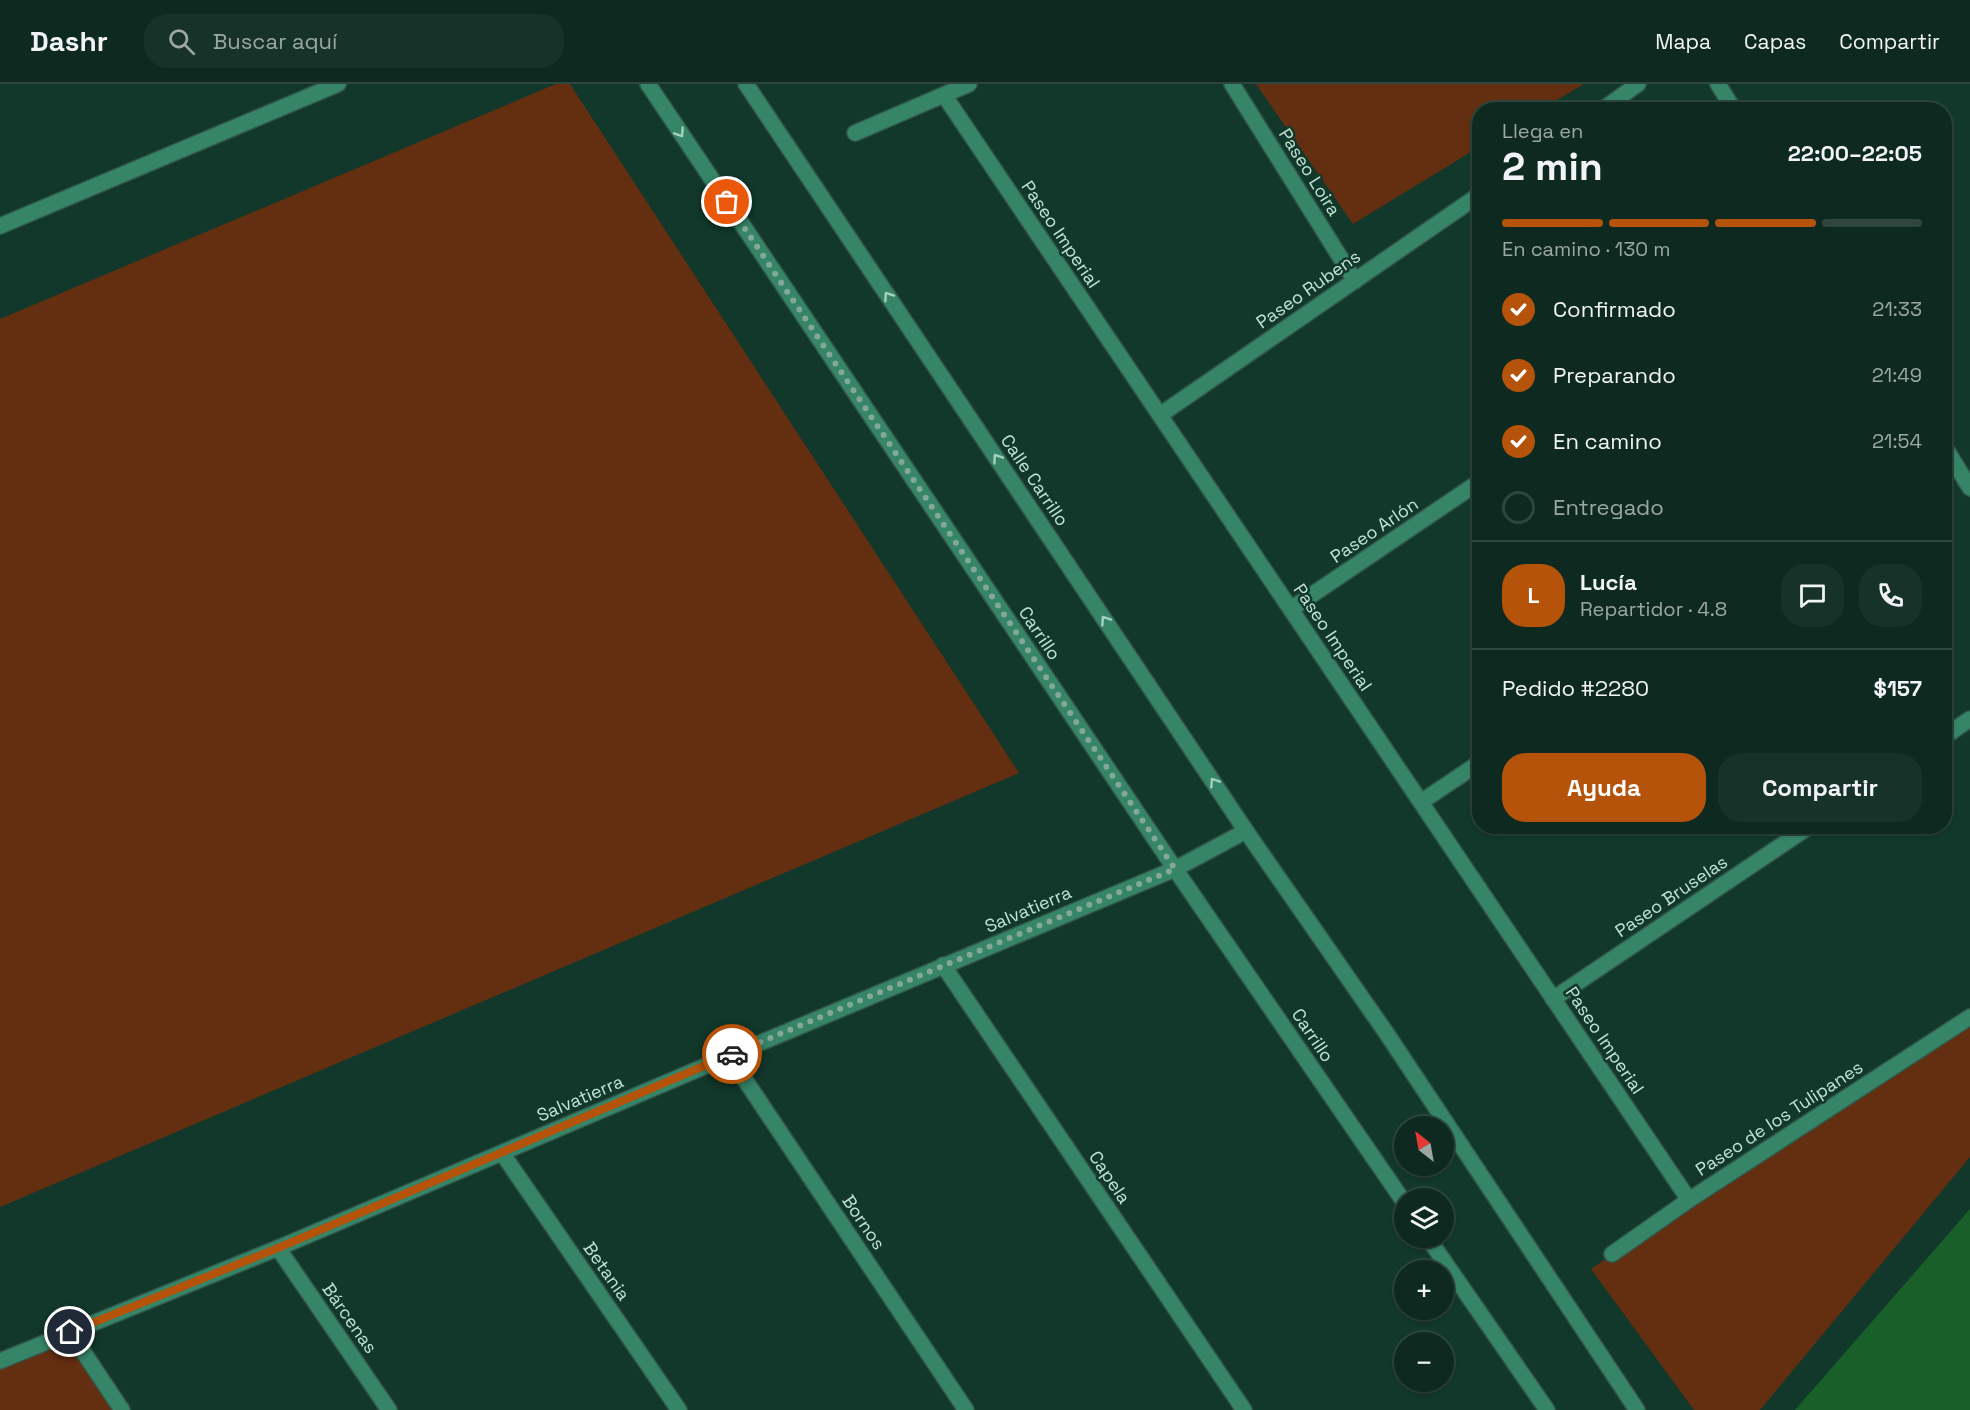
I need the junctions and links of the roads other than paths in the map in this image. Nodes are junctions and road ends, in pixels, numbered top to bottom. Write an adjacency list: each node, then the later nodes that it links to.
1 (338, 84): 13 (street)
2 (648, 84): 26 (street, Carrillo, one-way to 26)
3 (746, 84): 24 (street, Calle Carrillo, one-way to 3)
4 (969, 84): 8 (street)
5 (1232, 84): 14 (street, Paseo Loira)
6 (1638, 84): 9 (street)
7 (1718, 84): 10 (street)
8 (944, 95): 11 (street); 15 (street, Paseo Imperial)
9 (1613, 102)
10 (1729, 102)
11 (855, 133)
12 (1472, 200): 14 (street, Paseo Rubens)
13 (0, 226)
14 (1355, 281): 15 (street, Paseo Rubens)
15 (1160, 415): 19 (street, Paseo Imperial)
16 (1952, 459): 18 (street)
17 (1472, 487): 19 (street, Paseo Arlón)
18 (1970, 488)
19 (1291, 609): 23 (street, Paseo Imperial)
20 (1970, 719): 21 (street)
21 (1952, 731)
22 (1472, 768): 23 (street)
23 (1421, 802): 28 (street, Paseo Imperial)
24 (1246, 831): 26 (street); 45 (street, Calle Carrillo)
25 (1798, 834): 28 (street, Paseo Bruselas)
26 (1175, 869): 27 (street, Salvatierra); 32 (street, Carrillo)
27 (943, 965): 30 (street, Salvatierra); 43 (street, Capela)
28 (1553, 999): 33 (street, Paseo Imperial)
29 (1970, 1017): 33 (street, Paseo de los Tulipanes)
30 (729, 1056): 31 (street, Salvatierra); 42 (street, Bornos)
31 (502, 1153): 34 (street, Salvatierra); 41 (street, Betania)
32 (1394, 1188)
33 (1689, 1200): 36 (street, Paseo de los Tulipanes)
34 (278, 1248): 37 (street, Salvatierra); 40 (street, Bárcenas)
35 (1435, 1248): 44 (street)
36 (1612, 1254)
37 (70, 1332): 38 (street, Salvatierra); 39 (street)
38 (0, 1361)
39 (123, 1410)
40 (389, 1410)
41 (679, 1410)
42 (966, 1410)
43 (1244, 1410)
44 (1547, 1410)
45 (1637, 1410)

